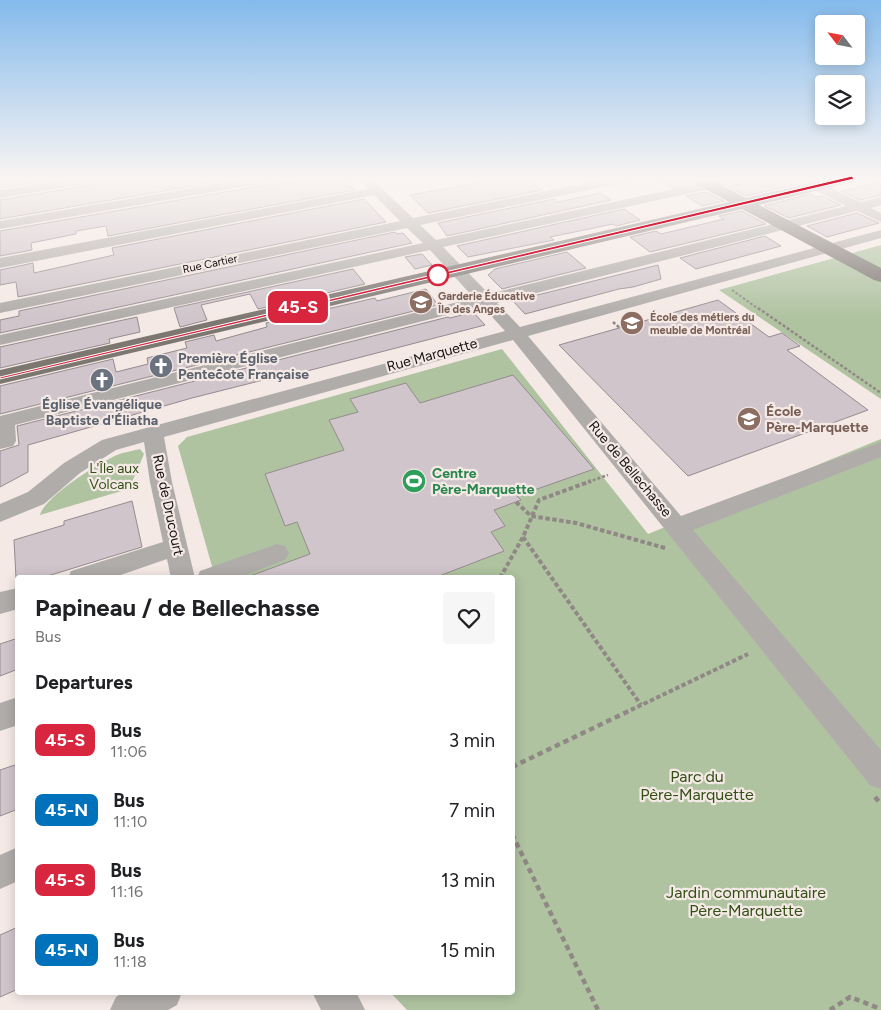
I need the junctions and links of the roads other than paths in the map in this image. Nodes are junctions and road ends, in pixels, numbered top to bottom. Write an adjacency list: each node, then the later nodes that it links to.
1 (198, 225): 10 (street)
2 (395, 225): 14 (street, Rue Cartier)
3 (413, 225): 8 (street, Rue de Bellechasse)
4 (517, 225): 8 (street)
5 (648, 225): 11 (main road)
6 (785, 225): 9 (main road); 13 (street)
7 (881, 234): 9 (street, Rue Marquette)
8 (433, 245): 11 (street, Rue de Bellechasse); 16 (street)
9 (827, 249): 12 (main road); 15 (street, Rue Marquette)
10 (0, 263)
11 (458, 270): 13 (street, Rue de Bellechasse); 17 (main road)
12 (881, 276)
13 (486, 299): 15 (street, Rue de Bellechasse); 19 (street)
14 (0, 308)
15 (516, 333): 18 (street, Rue Marquette); 22 (street, Rue de Bellechasse)
16 (0, 340)
17 (0, 377)
18 (153, 432): 21 (street, Rue Marquette); 23 (street, Rue de Drucourt)
19 (0, 442)
20 (881, 449): 22 (street)
21 (0, 513)
22 (678, 527): 32 (street, Rue de Bellechasse)
23 (176, 546): 25 (street); 26 (street, Rue de Drucourt)
24 (277, 553): 27 (street)
25 (89, 575)
26 (182, 575)
27 (217, 575)
28 (15, 599): 29 (street)
29 (0, 604)
30 (15, 712): 31 (street)
31 (0, 717)
32 (881, 774)
33 (15, 865): 34 (street)
34 (0, 872)
35 (158, 995): 37 (street)
36 (333, 995): 38 (street)
37 (129, 1010)
38 (346, 1010)

